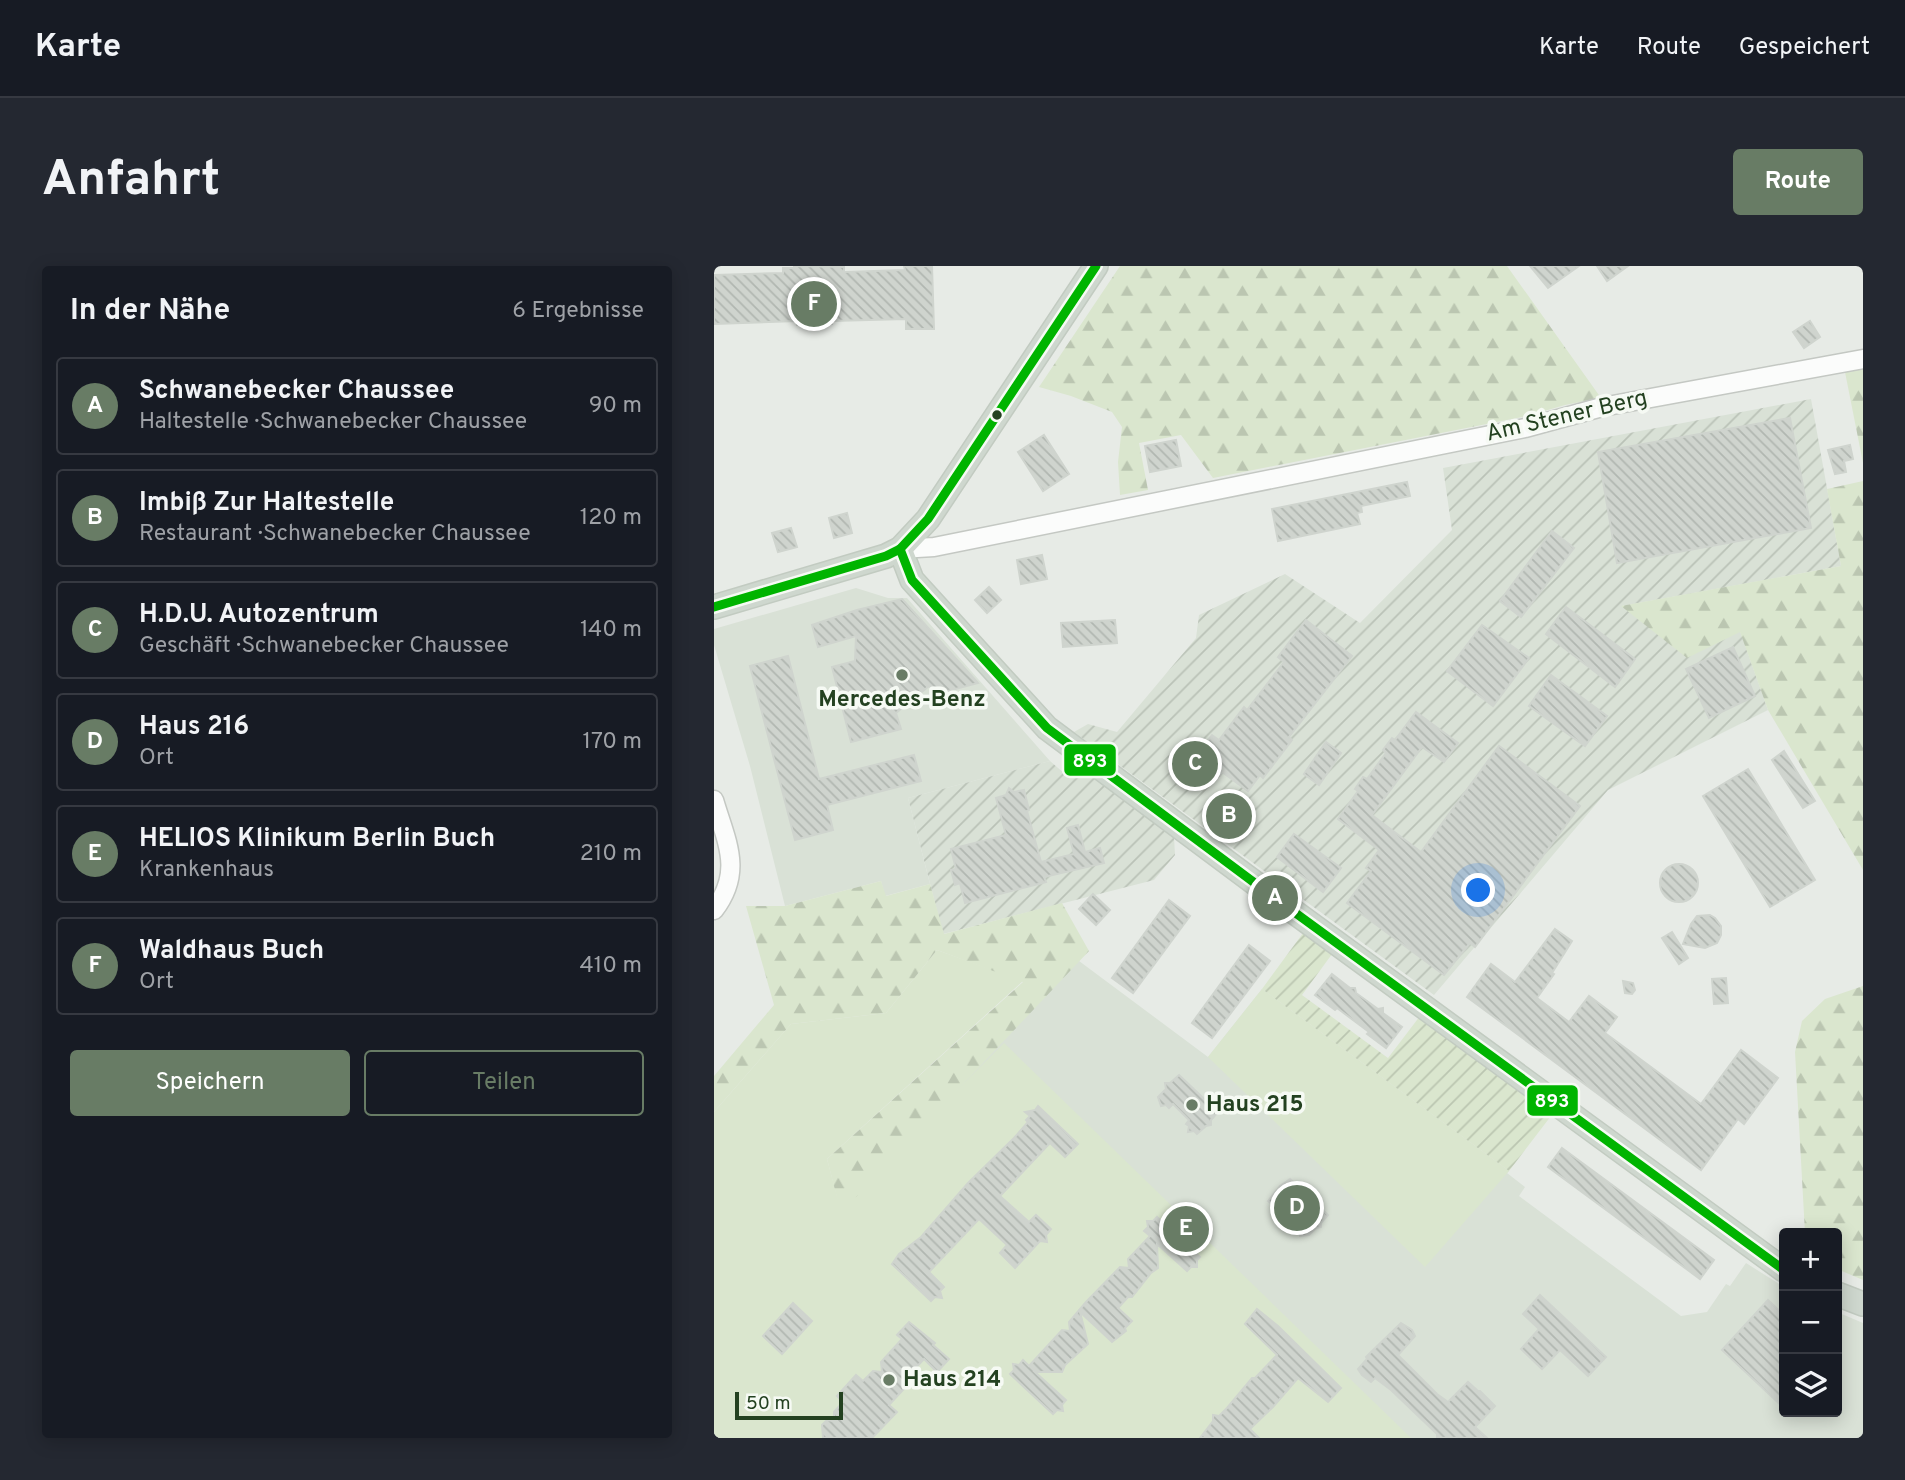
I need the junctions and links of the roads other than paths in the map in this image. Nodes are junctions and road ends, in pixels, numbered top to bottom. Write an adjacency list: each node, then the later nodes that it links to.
1 (1096, 266): 3 (main road)
2 (1863, 359): 3 (street, Am Stener Berg)
3 (900, 549): 4 (main road); 7 (main road)
4 (714, 607)
5 (714, 800): 6 (street)
6 (714, 909)
7 (1779, 1266)
8 (1842, 1296): 9 (main road)
9 (1863, 1304)

